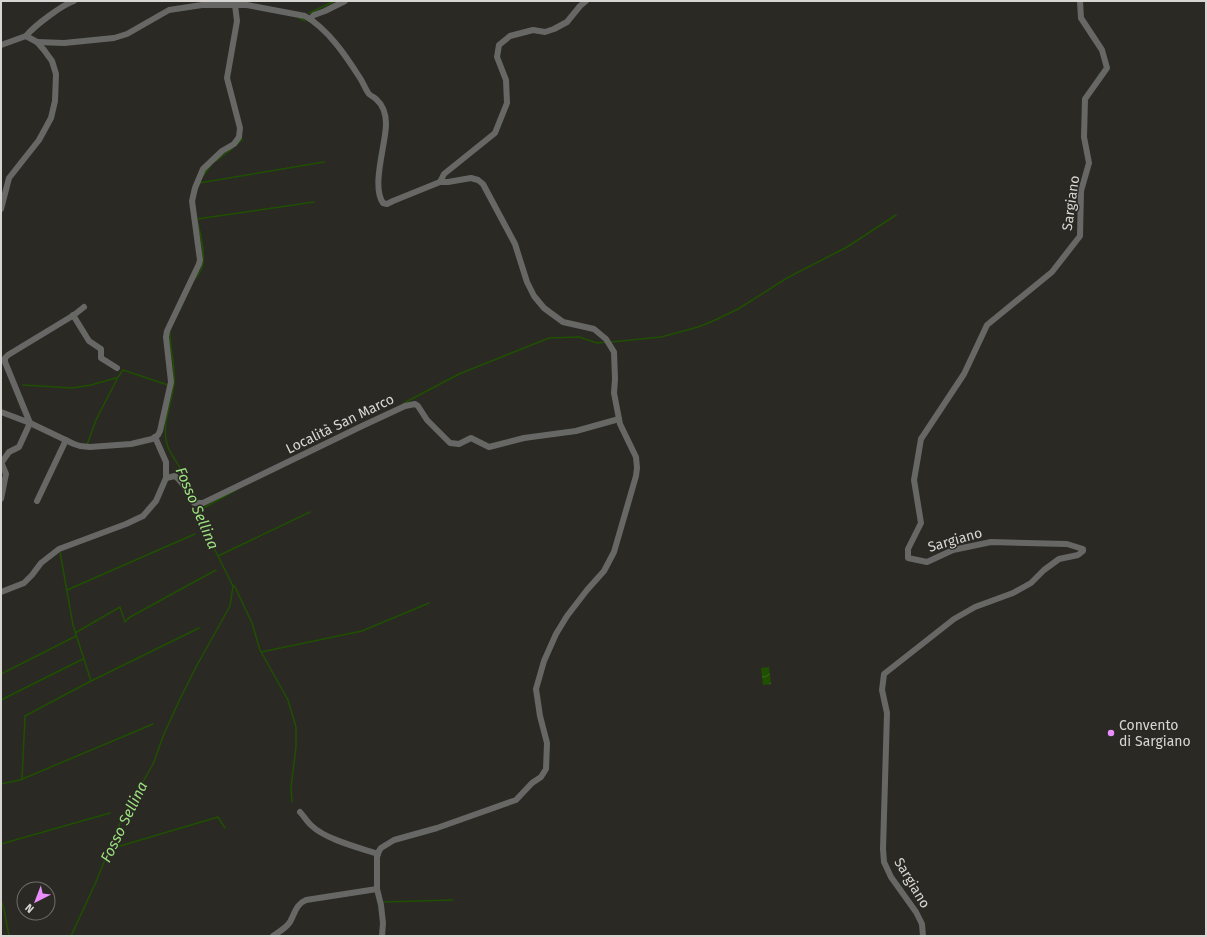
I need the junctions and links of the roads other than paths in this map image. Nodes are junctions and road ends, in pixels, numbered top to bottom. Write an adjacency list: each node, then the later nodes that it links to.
1 (74, 1): 7 (street)
2 (345, 1): 6 (street)
3 (586, 1): 10 (street)
4 (1080, 1): 30 (street, Sargiano)
5 (237, 5): 6 (street); 8 (street); 18 (street)
6 (310, 19): 10 (street)
7 (26, 36): 8 (street); 9 (street)
8 (37, 42): 11 (street)
9 (1, 45)
10 (440, 182): 16 (street)
11 (1, 209)
12 (84, 307): 13 (street)
13 (72, 315): 14 (street); 17 (street)
14 (117, 368)
15 (1, 412): 17 (street)
16 (619, 419): 21 (street, Località San Marco); 26 (street)
17 (30, 423): 19 (street); 20 (street)
18 (155, 437): 19 (street); 21 (street)
19 (66, 440): 23 (street)
20 (1, 462): 22 (street)
21 (166, 478): 24 (street)
22 (1, 499)
23 (37, 501)
24 (1, 592)
25 (300, 812): 26 (street)
26 (378, 854): 27 (street)
27 (377, 889): 28 (street); 29 (street)
28 (273, 936)
29 (382, 936)
30 (923, 936)

